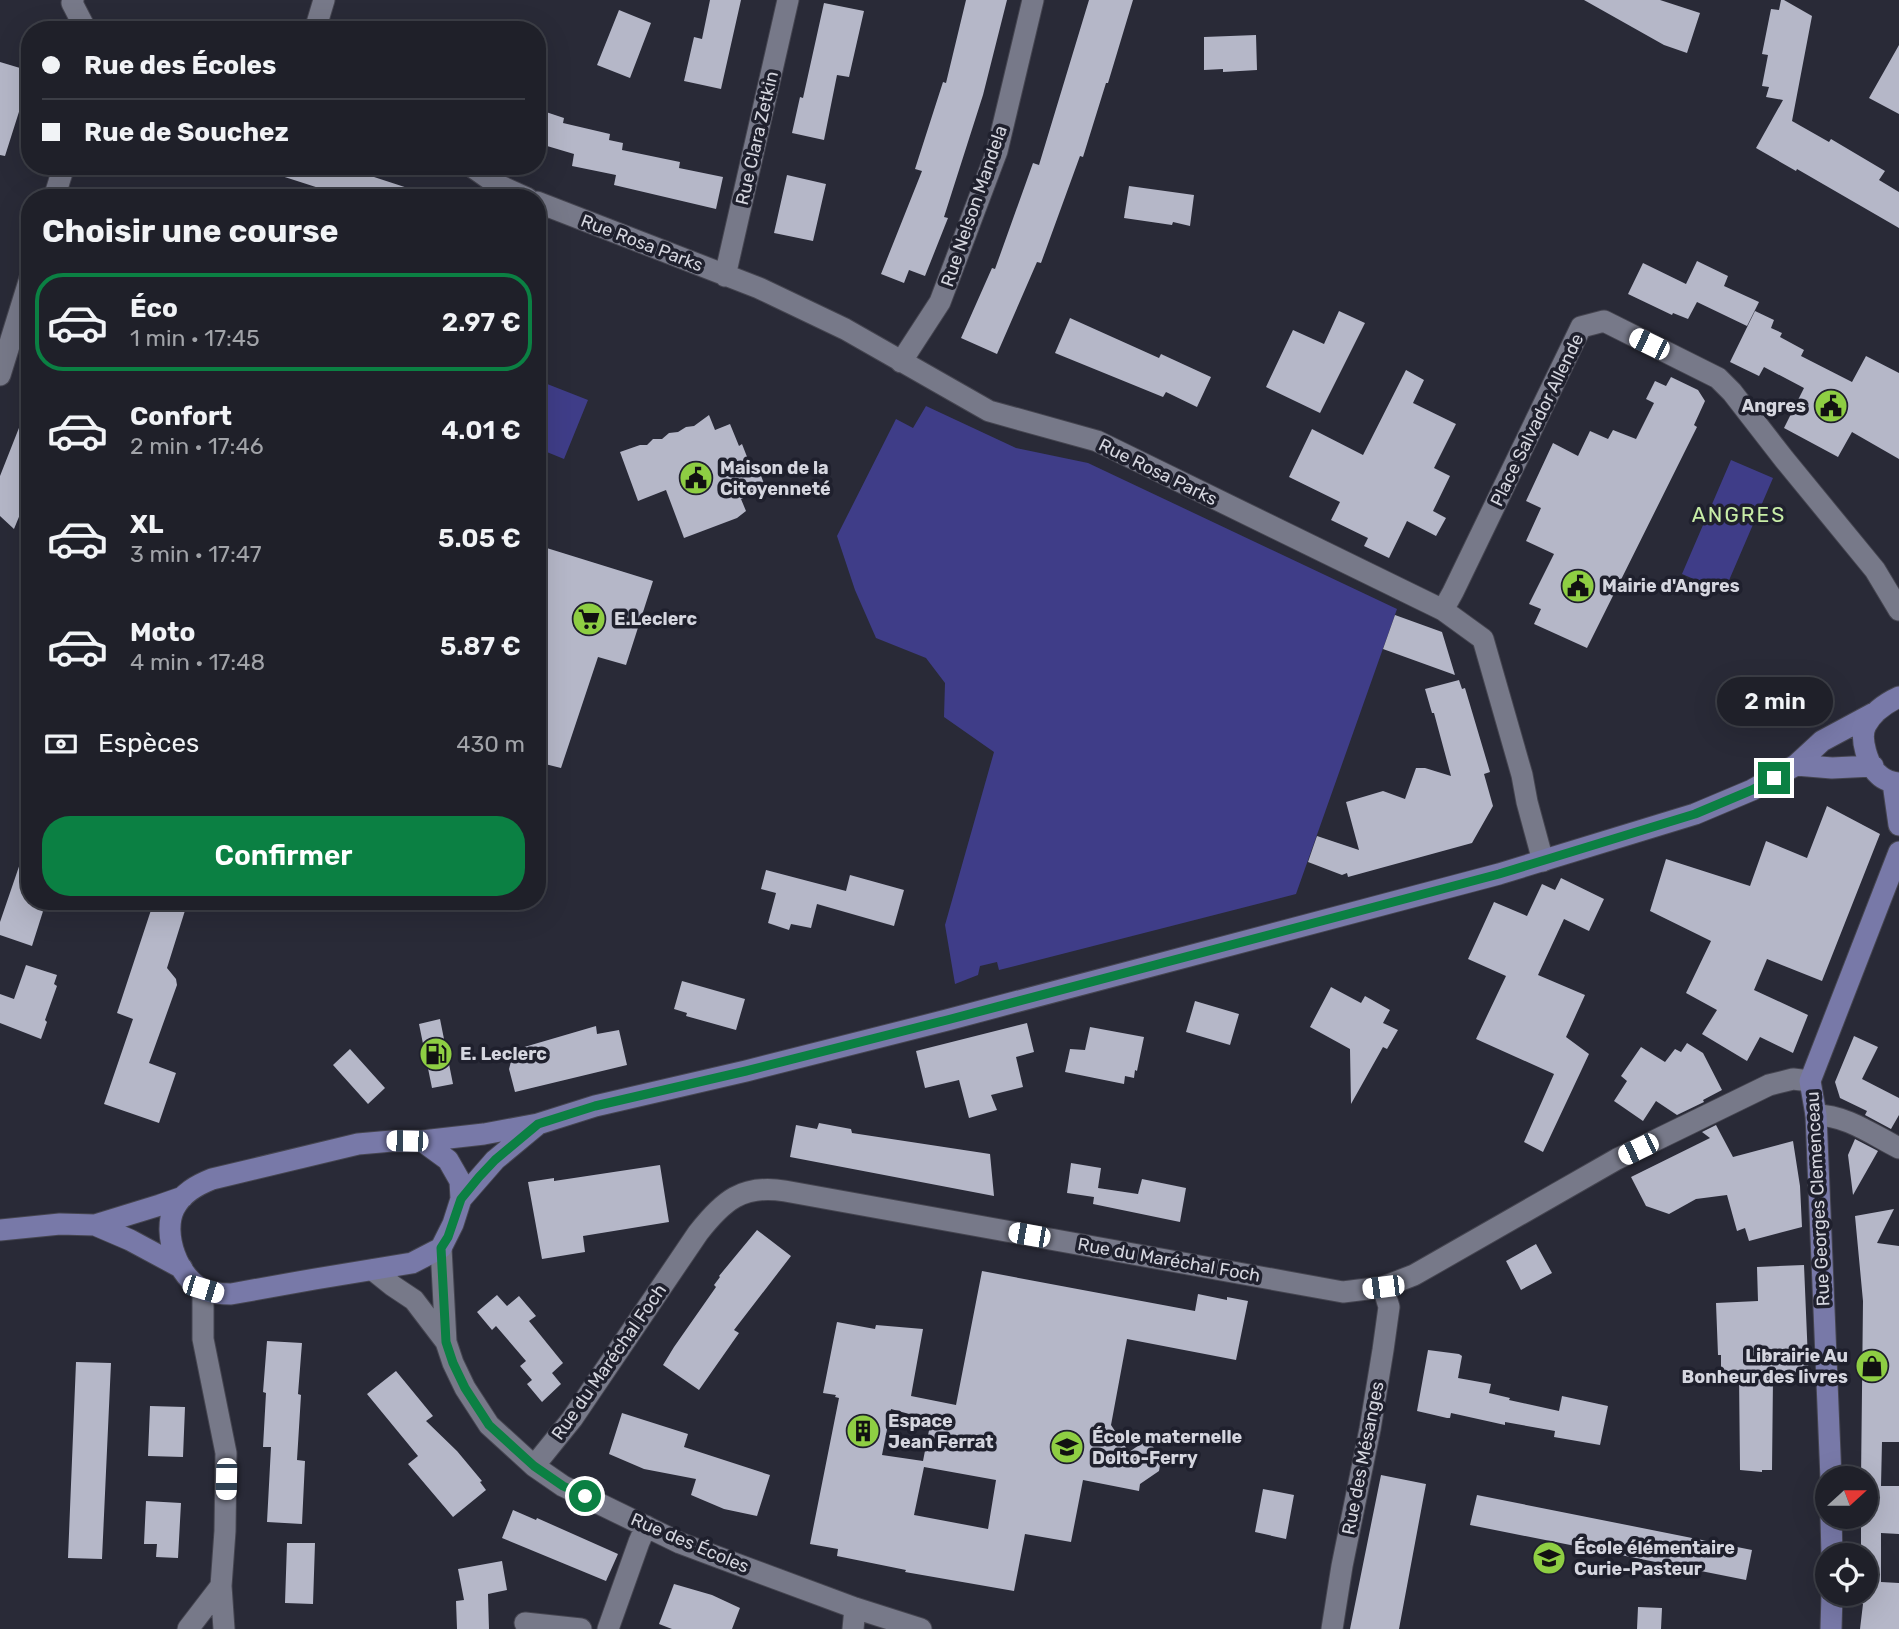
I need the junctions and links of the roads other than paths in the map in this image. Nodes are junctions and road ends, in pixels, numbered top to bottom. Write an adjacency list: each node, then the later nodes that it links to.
1 (73, 0): 5 (street)
2 (324, 0): 6 (street)
3 (788, 0): 10 (street, Rue Clara Zetkin)
4 (1033, 0): 12 (street, Rue Nelson Mandela)
5 (81, 21)
6 (317, 21)
7 (484, 175): 8 (street)
8 (507, 189)
9 (546, 206): 10 (street, Rue Rosa Parks)
10 (725, 276): 12 (street, Rue Rosa Parks)
11 (21, 307): 13 (street)
12 (901, 362): 14 (street, Rue Rosa Parks)
13 (0, 375)
14 (1443, 610): 15 (street, Place Salvador Allende); 23 (street, Rue Rosa Parks)
15 (1899, 610)
16 (1899, 697): 17 (main road)
17 (1876, 712): 18 (main road); 19 (main road)
18 (1796, 765): 19 (main road); 23 (main road)
19 (1873, 766): 20 (main road)
20 (1896, 783): 21 (main road)
21 (1899, 825)
22 (1899, 852): 24 (main road, Rue Georges Clemenceau)
23 (1543, 860): 26 (main road)
24 (1810, 1081): 25 (main road, Rue Georges Clemenceau); 36 (street, Rue du Maréchal Foch)
25 (1816, 1115): 28 (street); 40 (main road, Rue Georges Clemenceau)
26 (538, 1124): 27 (main road); 30 (main road)
27 (422, 1141): 29 (main road); 30 (main road)
28 (1899, 1148)
29 (183, 1196): 31 (main road); 34 (main road)
30 (461, 1199): 33 (main road)
31 (95, 1225): 32 (main road); 34 (main road)
32 (0, 1230)
33 (441, 1248): 35 (main road); 38 (street)
34 (181, 1268): 37 (main road)
35 (373, 1270): 37 (main road); 38 (street)
36 (1383, 1287): 39 (street, Rue du Maréchal Foch); 51 (street, Rue des Mésanges)
37 (203, 1289): 42 (street)
38 (446, 1342): 39 (street, Rue des Écoles)
39 (534, 1466): 41 (street, Rue des Écoles)
40 (1830, 1466)
41 (646, 1526): 44 (street, Rue des Écoles); 49 (street)
42 (221, 1586): 46 (street); 47 (street)
43 (1832, 1606): 52 (main road)
44 (854, 1618): 50 (street, Rue des Écoles)
45 (525, 1623): 48 (street)
46 (188, 1629)
47 (224, 1629)
48 (581, 1629)
49 (608, 1629)
50 (920, 1629)
51 (1332, 1629)
52 (1831, 1629)

